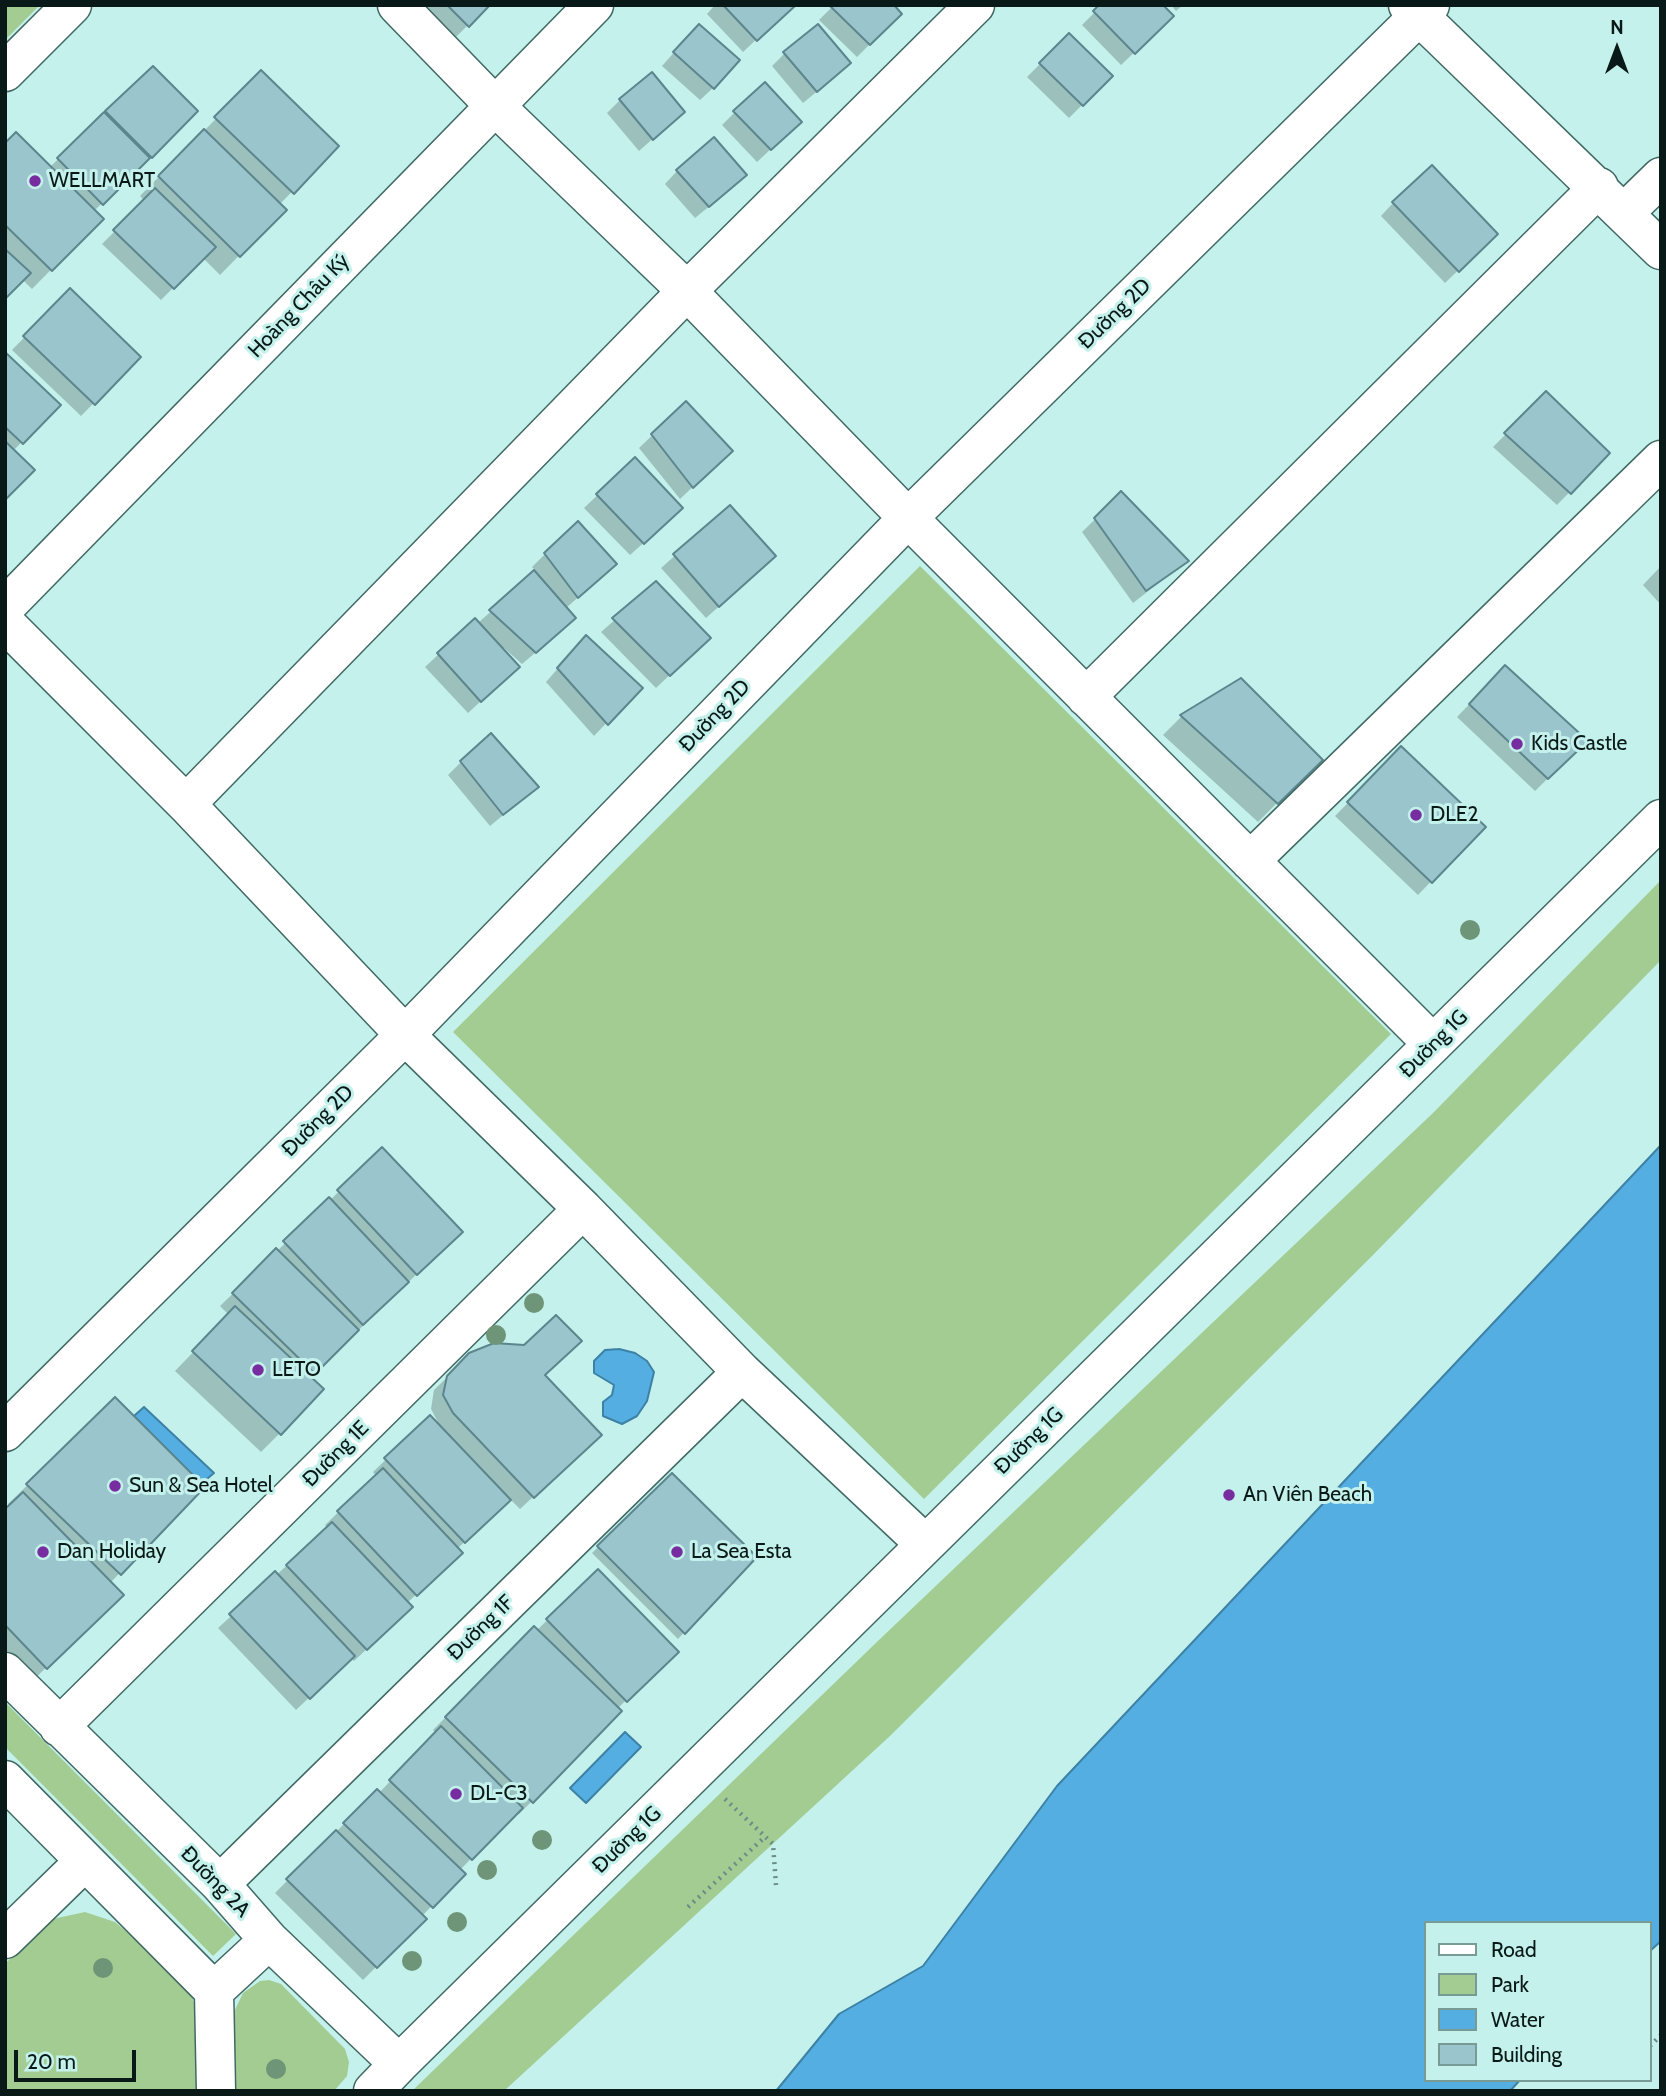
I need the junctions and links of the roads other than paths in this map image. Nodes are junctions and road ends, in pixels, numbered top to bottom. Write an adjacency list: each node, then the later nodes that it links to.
1 (72, 5): 6 (street)
2 (397, 5): 7 (street)
3 (594, 5): 7 (street, Hoàng Châu Ký)
4 (975, 5): 11 (street)
5 (1419, 9): 9 (street); 13 (street, Đường 2D)
6 (5, 72)
7 (495, 106): 11 (street); 14 (street, Hoàng Châu Ký)
8 (1661, 177): 9 (street)
9 (1612, 200): 10 (street); 16 (street)
10 (1661, 250)
11 (687, 291): 13 (street); 17 (street)
12 (1661, 460): 19 (street)
13 (908, 517): 16 (street); 20 (street, Đường 2D)
14 (5, 607)
15 (5, 623): 17 (street)
16 (1086, 697): 19 (street)
17 (186, 804): 20 (street)
18 (1661, 819): 21 (street, Đường 1G)
19 (1250, 861): 21 (street)
20 (405, 1035): 22 (street); 24 (street, Đường 2D)
21 (1433, 1044): 25 (street, Đường 1G)
22 (583, 1209): 23 (street); 27 (street, Đường 1E)
23 (742, 1372): 25 (street); 30 (street, Đường 1F)
24 (5, 1432)
25 (924, 1543): 34 (street, Đường 1G)
26 (5, 1672): 27 (street, Đường 2A)
27 (59, 1727): 30 (street, Đường 2A)
28 (5, 1780): 29 (street)
29 (85, 1861): 31 (street); 33 (street)
30 (220, 1884): 32 (street, Đường 2A)
31 (5, 1939)
32 (269, 1940): 33 (street); 34 (street, Đường 2A)
33 (214, 1991): 35 (street)
34 (386, 2078)
35 (216, 2091)

